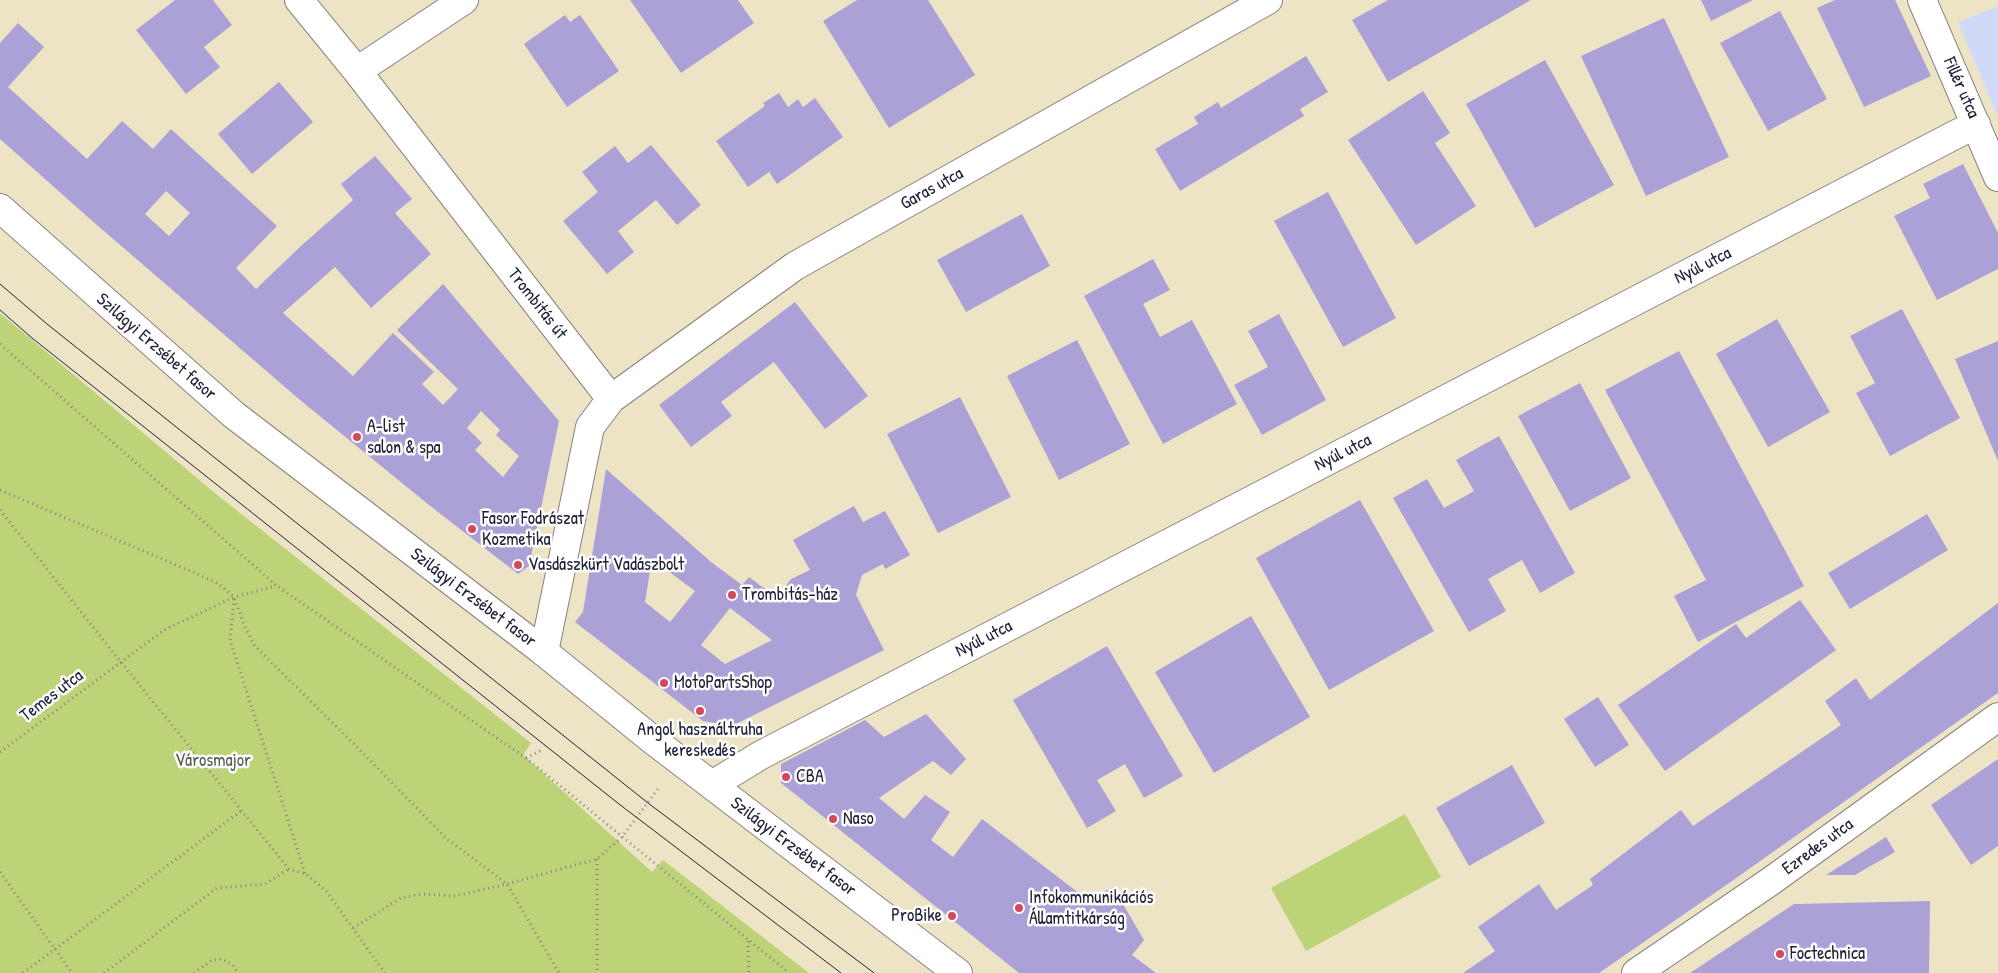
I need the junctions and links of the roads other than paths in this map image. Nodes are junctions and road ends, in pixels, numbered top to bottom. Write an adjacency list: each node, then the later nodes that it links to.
1 (299, 0): 5 (street, Trombitás út)
2 (464, 0): 5 (street)
3 (1268, 0): 9 (street, Garas utca)
4 (1922, 0): 6 (street, Fillér utca)
5 (357, 71): 9 (street, Trombitás út)
6 (1976, 124): 7 (street, Fillér utca); 12 (street, Nyúl utca)
7 (1998, 177)
8 (0, 208): 10 (street, Szilágyi Erzsébet fasor)
9 (611, 399): 10 (street)
10 (544, 652): 12 (street, Szilágyi Erzsébet fasor)
11 (1998, 717): 14 (street, Ezredes utca)
12 (712, 785): 13 (street, Szilágyi Erzsébet fasor)
13 (958, 973)
14 (1636, 973)

